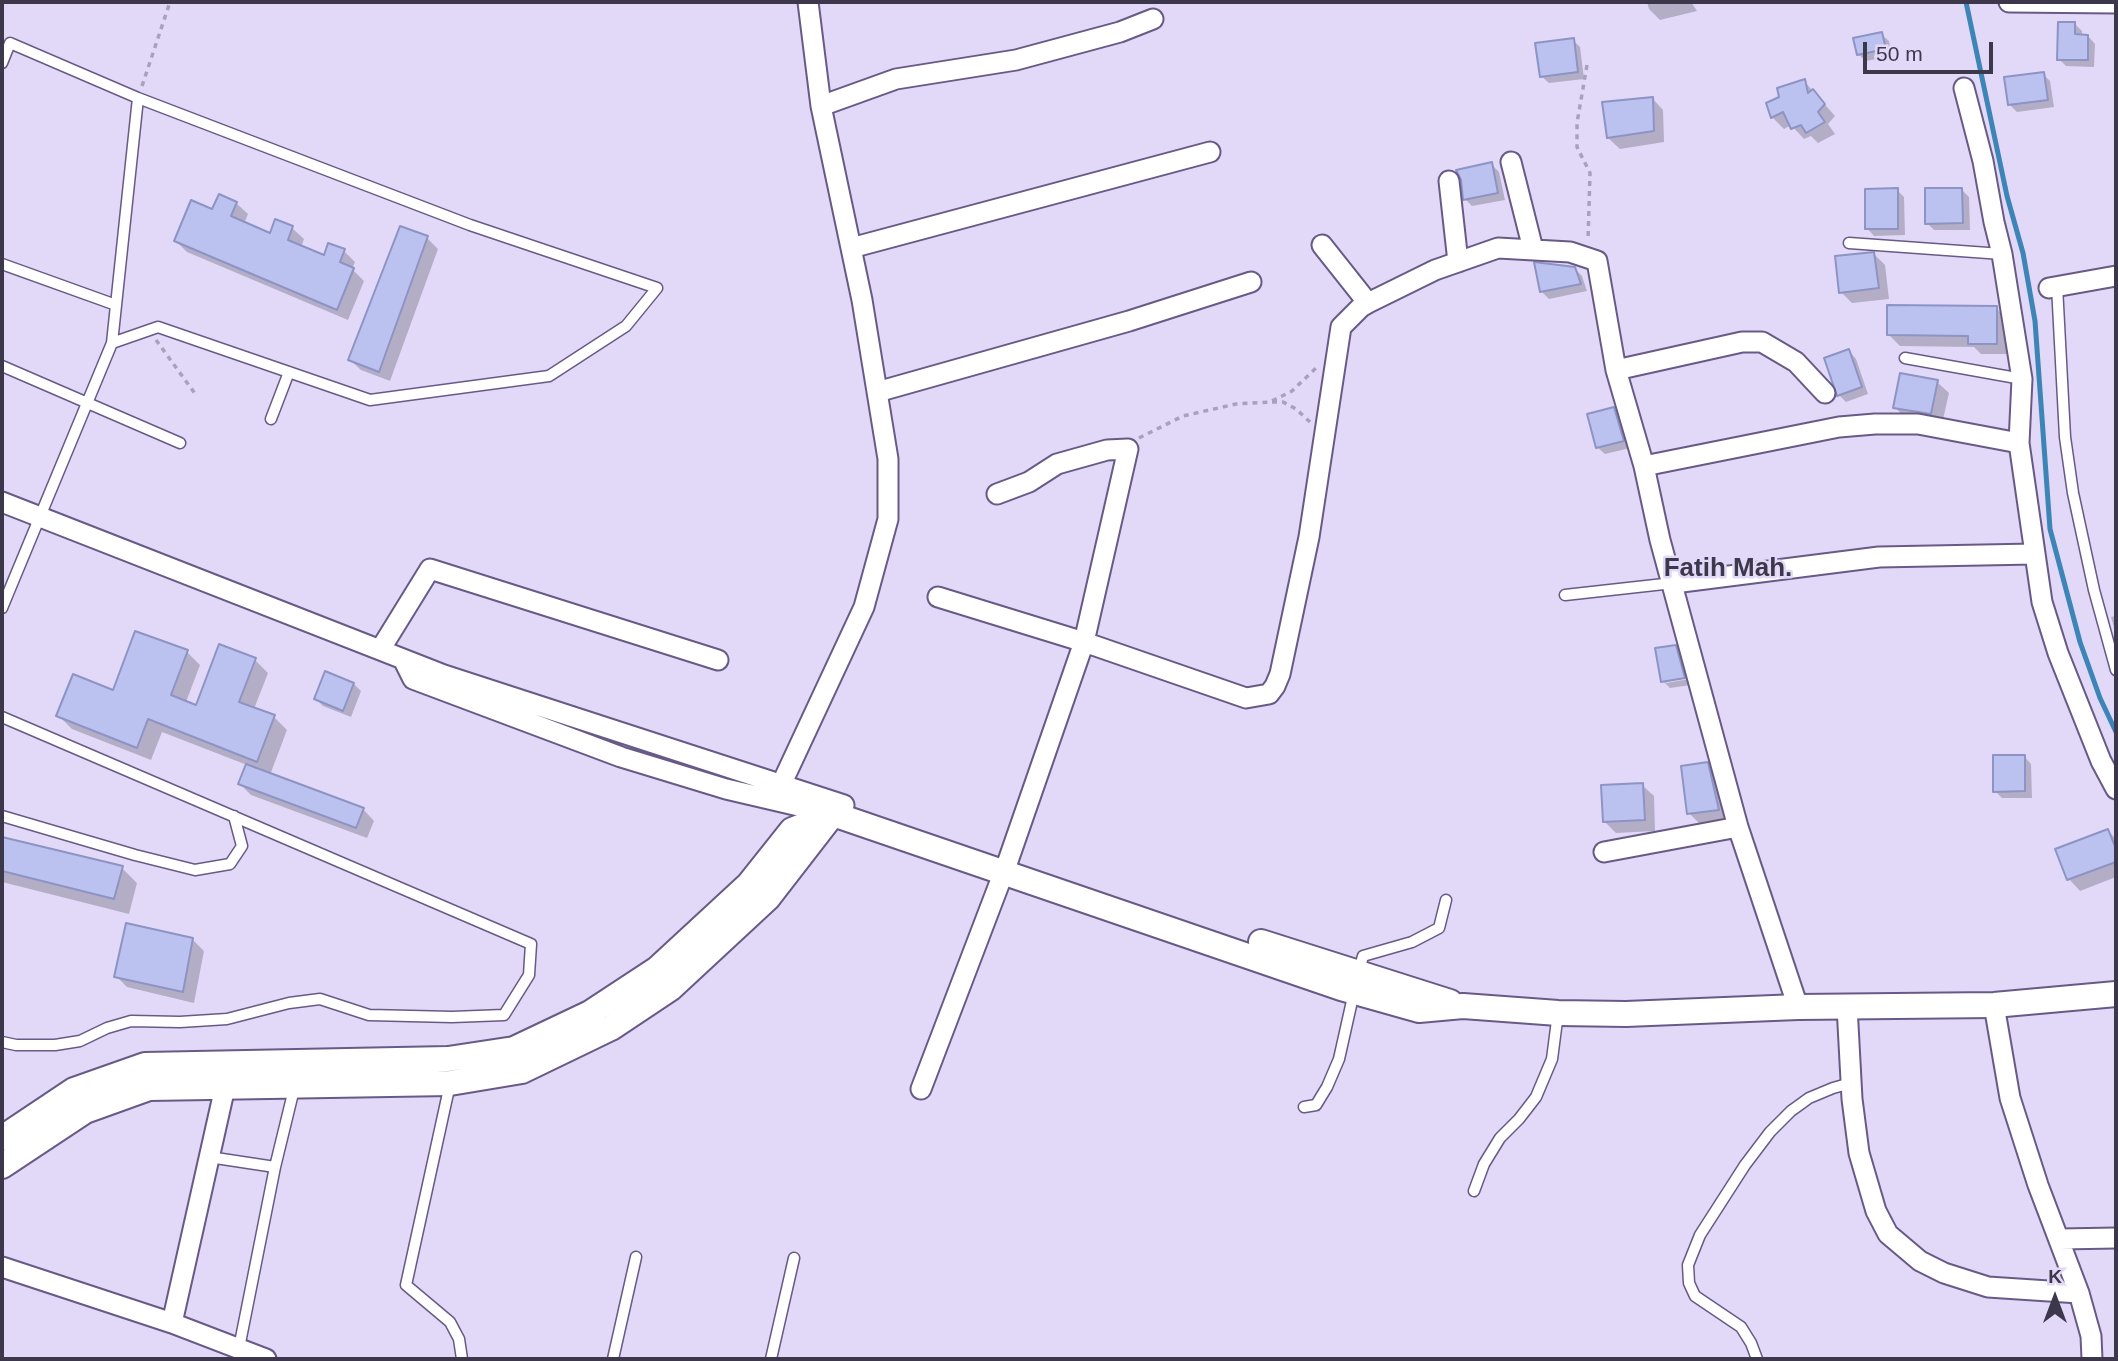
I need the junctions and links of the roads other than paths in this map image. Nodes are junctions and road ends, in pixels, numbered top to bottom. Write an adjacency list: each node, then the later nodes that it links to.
1 (807, 2): 8 (street)
2 (2009, 2): 3 (street)
3 (2116, 3)
4 (1153, 19): 8 (street)
5 (2, 63): 7 (lane)
6 (1964, 89): 16 (street)
7 (138, 98): 23 (lane); 28 (lane)
8 (821, 106): 14 (street)
9 (1210, 152): 14 (street)
10 (1511, 162): 15 (street)
11 (1449, 181): 17 (street)
12 (1849, 243): 16 (lane)
13 (1322, 245): 22 (street)
14 (851, 248): 30 (street)
15 (1533, 249): 17 (street); 27 (street)
16 (2002, 254): 29 (street)
17 (1458, 262): 22 (street)
18 (2, 264): 23 (lane)
19 (2116, 276): 21 (street)
20 (1251, 282): 30 (street)
21 (2053, 287): 48 (lane)
22 (1368, 303): 45 (street)
23 (116, 305): 24 (lane)
24 (112, 343): 28 (lane); 32 (lane)
25 (1905, 358): 29 (lane)
26 (2, 366): 32 (lane)
27 (1616, 370): 31 (street); 36 (street)
28 (289, 372): 33 (lane)
29 (2022, 379): 35 (street)
30 (877, 392): 51 (street)
31 (1825, 393)
32 (87, 403): 34 (lane); 39 (lane)
33 (271, 419)
34 (180, 443)
35 (2019, 443): 36 (street); 40 (street)
36 (1644, 467): 41 (street)
37 (997, 494): 45 (street)
38 (2, 502): 39 (street)
39 (39, 517): 44 (lane); 46 (street)
40 (2034, 554): 41 (street); 50 (street)
41 (1674, 583): 42 (lane); 55 (street)
42 (1566, 595)
43 (938, 597): 45 (street)
44 (2, 608)
45 (1084, 642): 57 (street)
46 (380, 650): 47 (street); 51 (street)
47 (718, 660)
48 (2116, 670)
49 (2, 717): 54 (lane)
50 (2116, 789)
51 (778, 793): 52 (street)
52 (839, 810): 57 (street); 66 (street)
53 (2, 816): 54 (lane)
54 (234, 817): 65 (lane)
55 (1738, 827): 56 (street); 63 (street)
56 (1604, 852)
57 (1006, 867): 59 (street); 70 (street)
58 (1446, 900): 59 (lane)
59 (1357, 982): 64 (street); 71 (lane)
60 (2116, 994): 61 (street)
61 (1994, 1005): 62 (street); 78 (street)
62 (1847, 1006): 63 (street); 67 (street)
63 (1798, 1007): 64 (street)
64 (1558, 1013): 76 (lane)
65 (2, 1042)
66 (449, 1071): 68 (street); 72 (street); 86 (lane)
67 (1851, 1083): 82 (street); 89 (lane)
68 (296, 1084): 69 (street); 75 (lane)
69 (225, 1087): 73 (street); 74 (street)
70 (921, 1089)
71 (1304, 1107)
72 (2, 1138)
73 (209, 1157): 75 (lane); 83 (street)
74 (2, 1166)
75 (275, 1167): 84 (lane)
76 (1474, 1191)
77 (2116, 1238): 78 (street)
78 (2060, 1239): 82 (street)
79 (636, 1257): 87 (lane)
80 (794, 1258): 88 (lane)
81 (2, 1267): 83 (street)
82 (2079, 1293): 90 (street)
83 (172, 1323): 84 (street)
84 (239, 1348): 85 (street)
85 (266, 1359)
86 (462, 1359)
87 (613, 1359)
88 (772, 1359)
89 (1757, 1359)
90 (2092, 1359)

